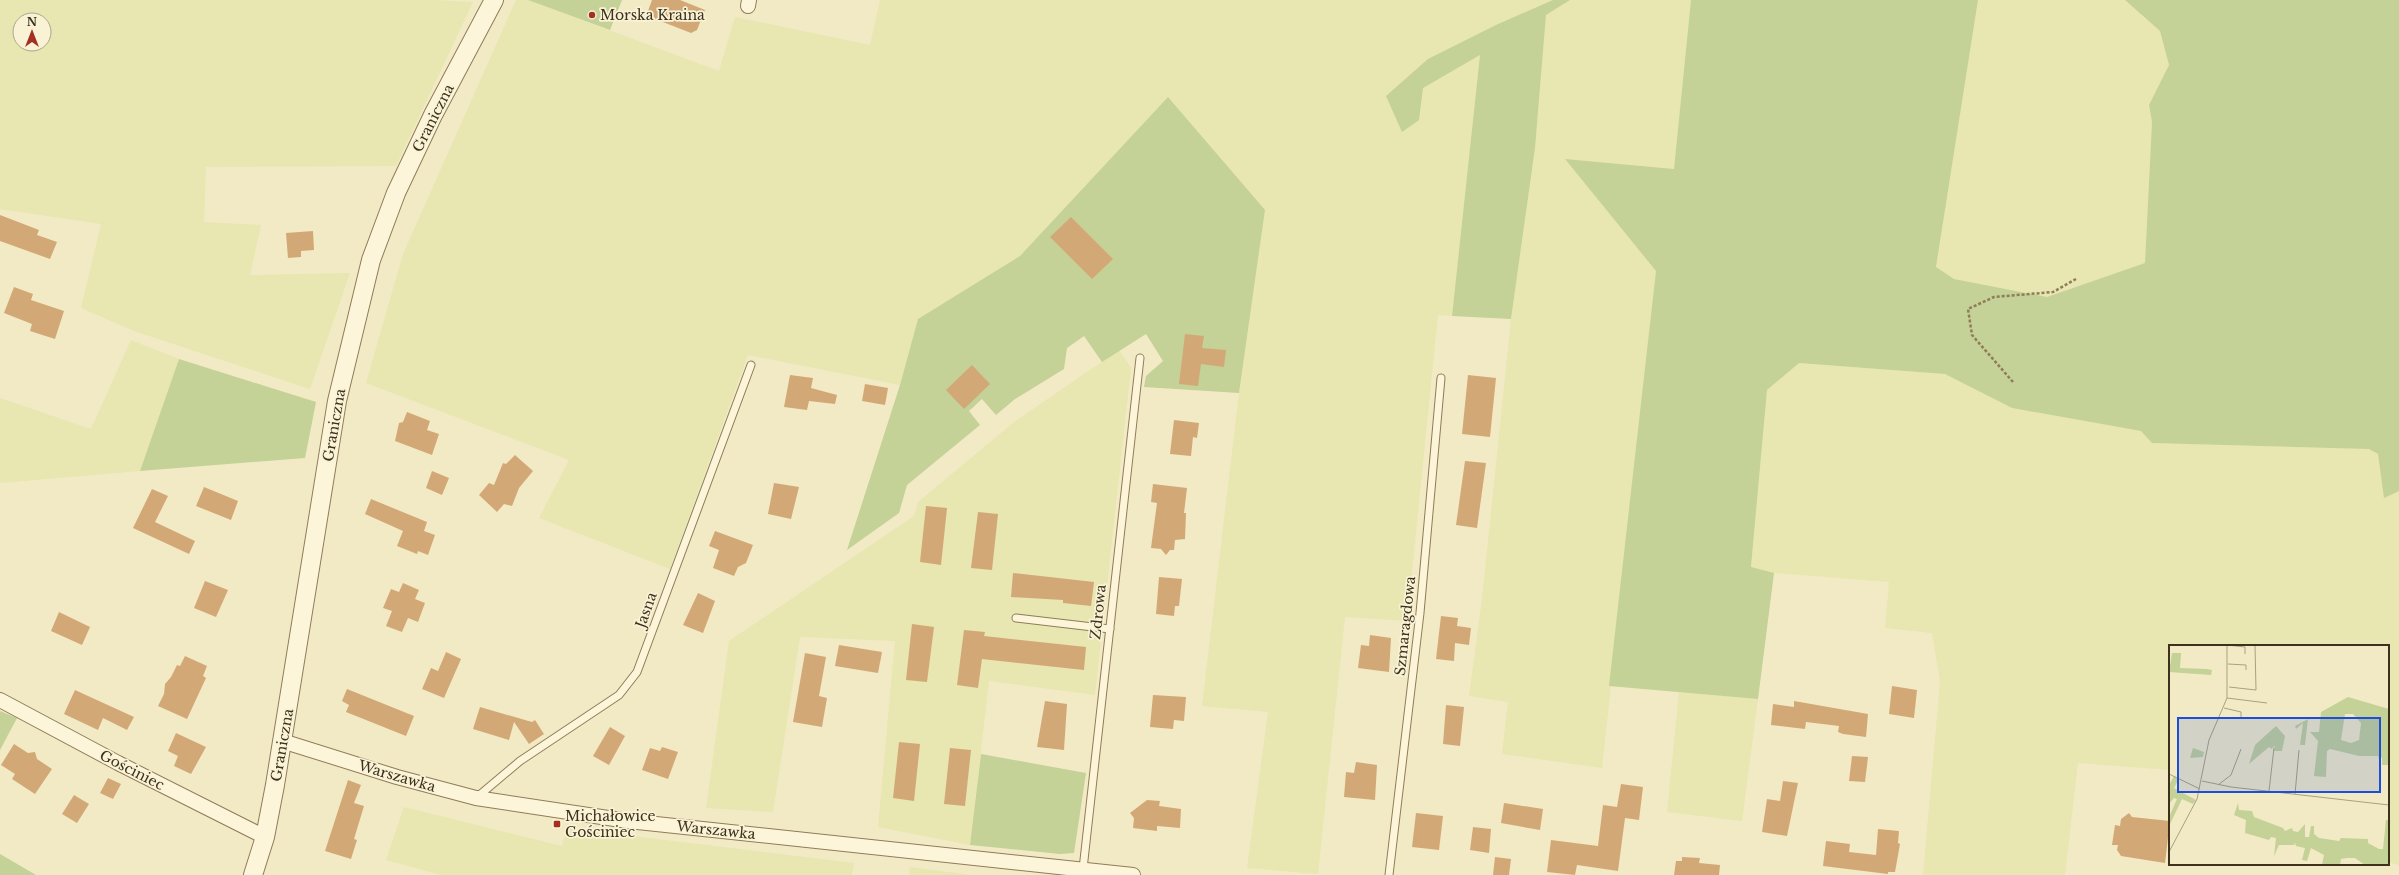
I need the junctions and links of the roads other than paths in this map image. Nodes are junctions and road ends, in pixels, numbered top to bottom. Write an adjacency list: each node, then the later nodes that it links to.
1 (494, 0): 8 (street, Graniczna)
2 (1140, 358): 6 (lane, Zdrowa)
3 (752, 365): 9 (lane, Jasna)
4 (1440, 378): 14 (lane, Szmaragdowa)
5 (1016, 618): 6 (lane)
6 (1110, 629): 11 (lane, Zdrowa)
7 (0, 700): 10 (street, Gościniec)
8 (282, 741): 9 (street, Warszawka); 10 (street, Graniczna)
9 (476, 798): 11 (street, Warszawka)
10 (265, 837): 12 (street, Graniczna)
11 (1083, 869): 13 (street, Warszawka)
12 (253, 875)
13 (1133, 875)
14 (1389, 875)

